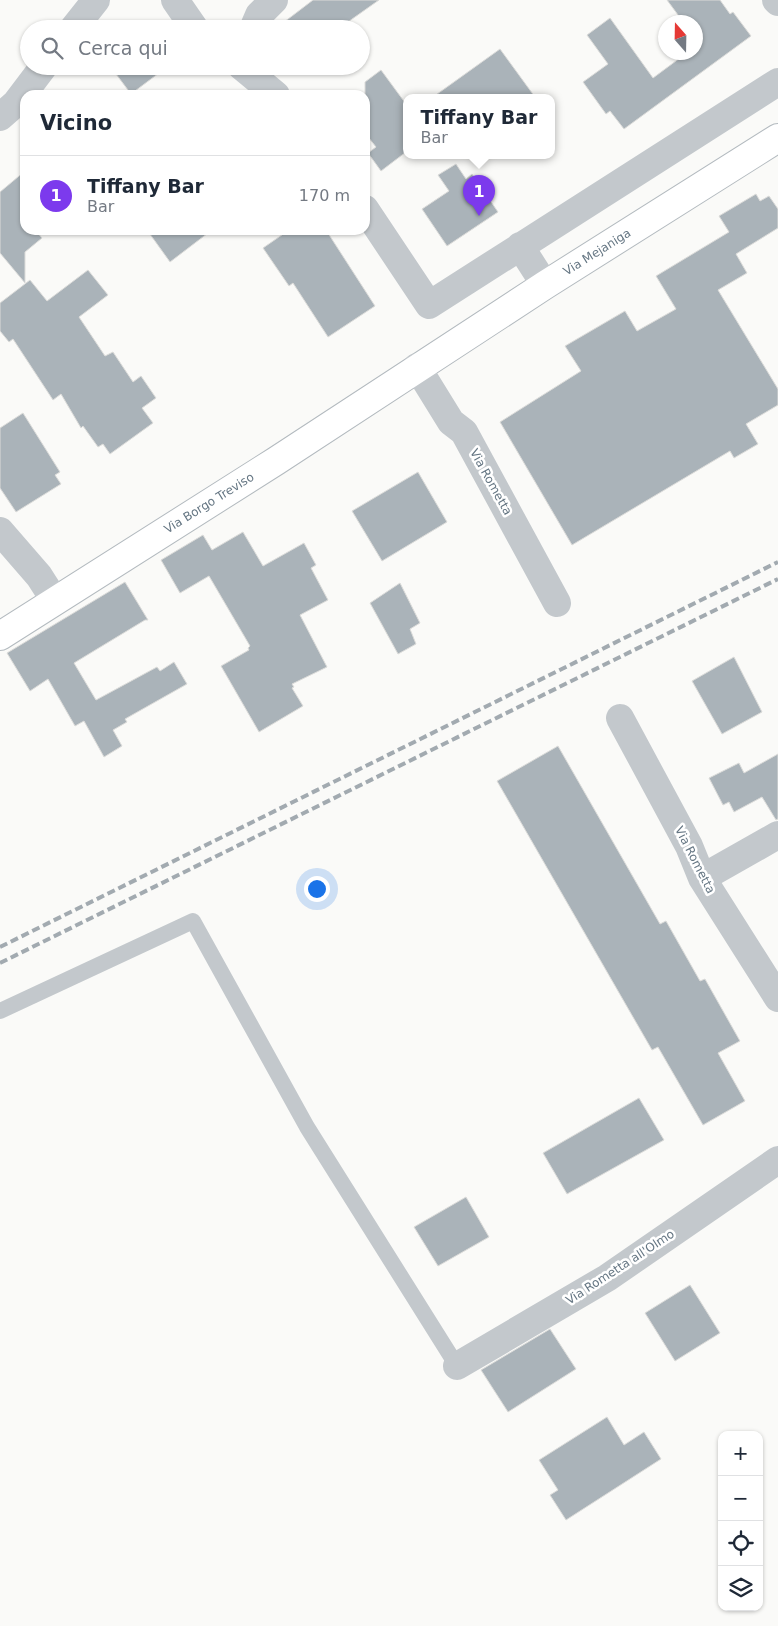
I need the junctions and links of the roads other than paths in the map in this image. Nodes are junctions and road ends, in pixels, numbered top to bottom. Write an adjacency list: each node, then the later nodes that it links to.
1 (96, 0): 4 (street)
2 (175, 0): 5 (street)
3 (274, 0): 6 (street)
4 (81, 20)
5 (189, 20)
6 (257, 20)
7 (37, 75): 10 (street)
8 (252, 75): 11 (street)
9 (778, 82): 16 (street)
10 (26, 90)
11 (270, 90)
12 (20, 98): 13 (street)
13 (0, 117)
14 (778, 138): 17 (street, Via Mejaniga)
15 (370, 216): 16 (street)
16 (520, 246): 17 (street)
17 (545, 284): 18 (street, Via Mejaniga)
18 (417, 367): 20 (street, Via Borgo Treviso); 21 (street, Via Rometta)
19 (0, 531): 20 (street)
20 (55, 601): 22 (street, Via Borgo Treviso)
21 (557, 603)
22 (0, 636)
23 (620, 718): 25 (street, Via Rometta)
24 (778, 835): 25 (street)
25 (702, 878): 26 (street, Via Rometta)
26 (778, 998)
27 (0, 1011): 29 (lane)
28 (778, 1160): 29 (street, Via Rometta all'Olmo)
29 (458, 1366)

